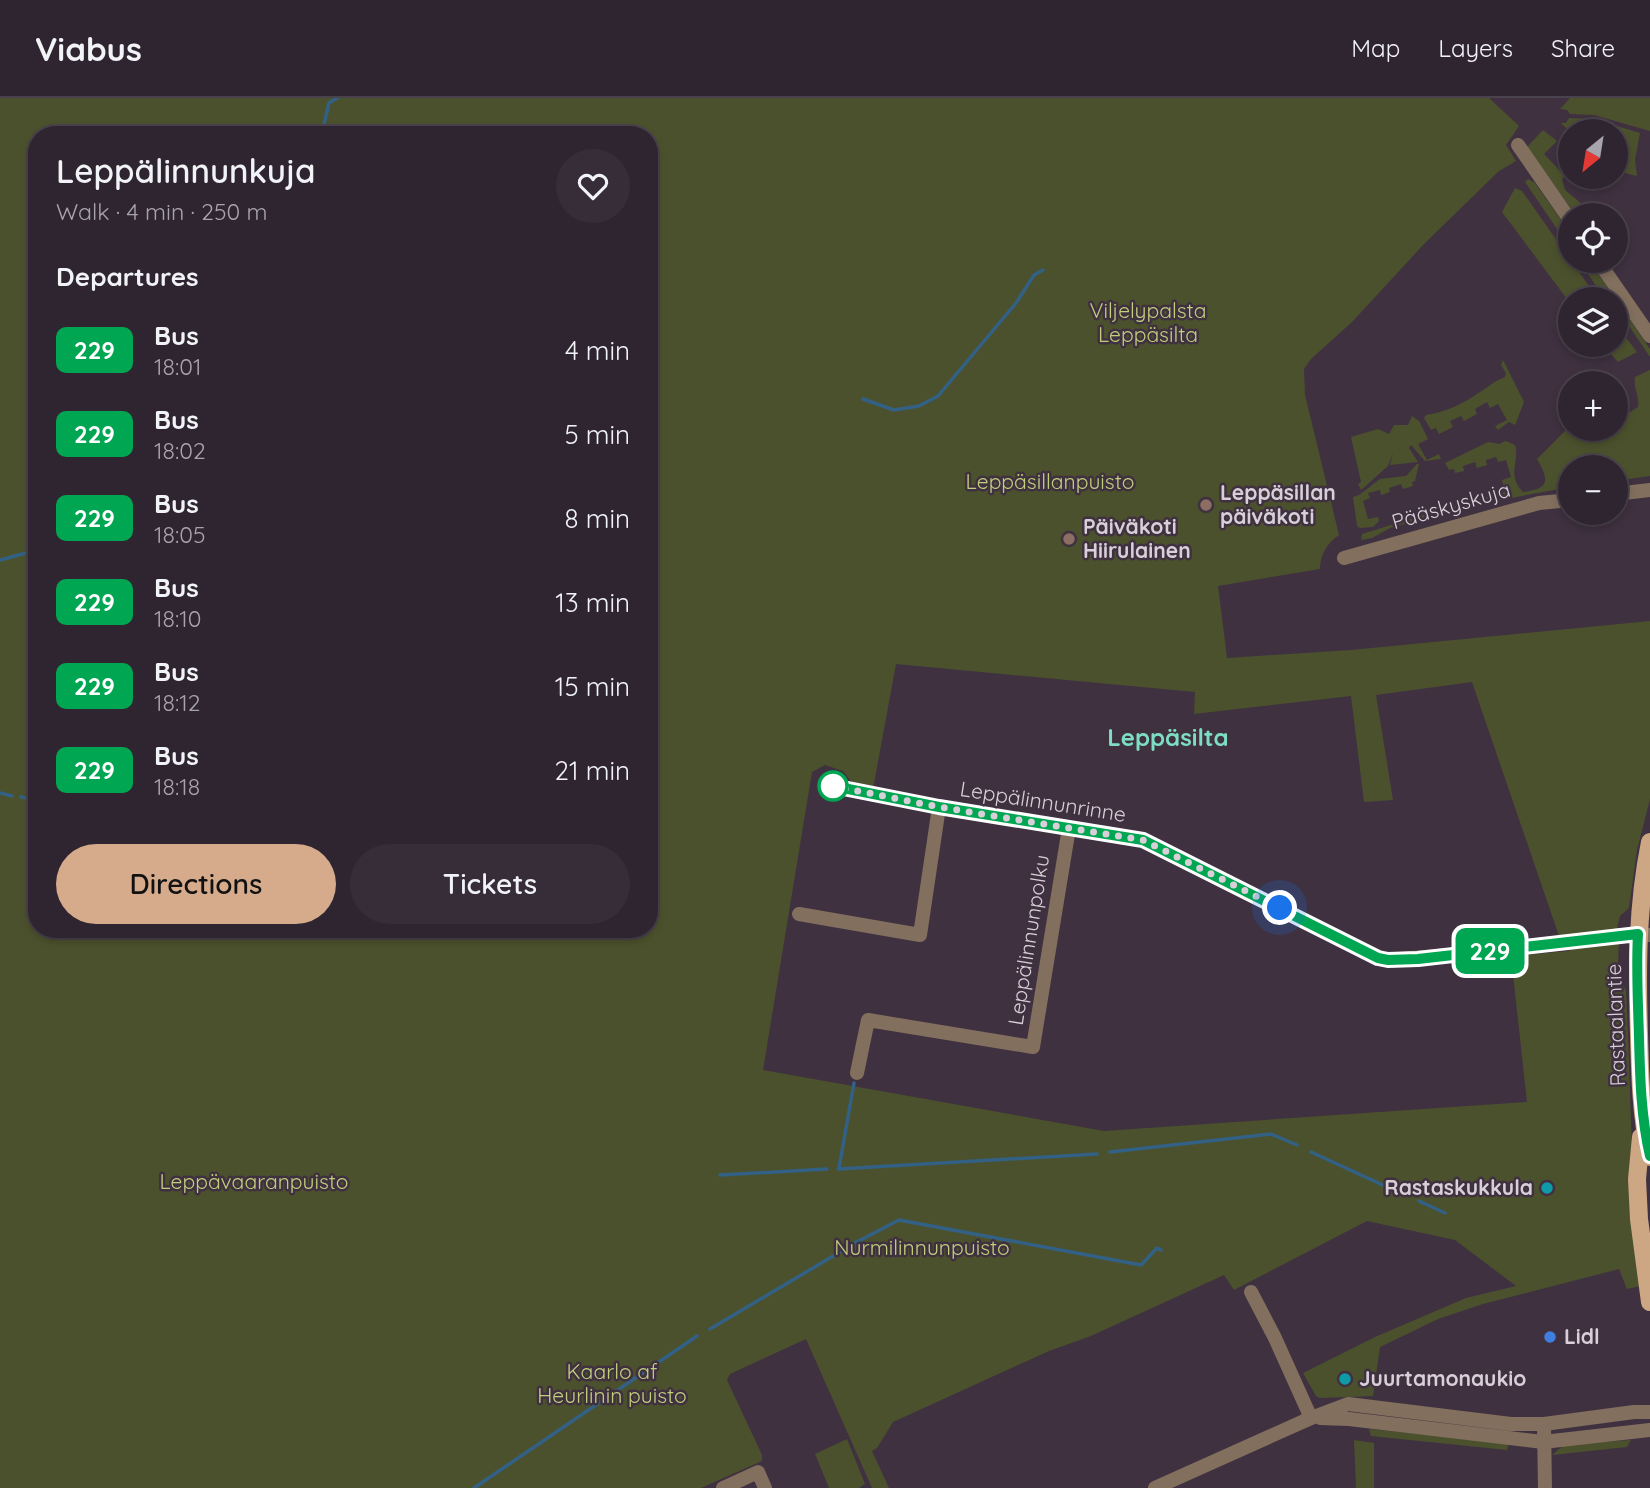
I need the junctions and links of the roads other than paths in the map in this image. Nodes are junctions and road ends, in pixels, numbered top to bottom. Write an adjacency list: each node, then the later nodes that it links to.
1 (1518, 145): 2 (street)
2 (1558, 203)
3 (1606, 273): 4 (street)
4 (1650, 336)
5 (1650, 491): 6 (street)
6 (1628, 493)
7 (1558, 501): 8 (street, Pääskyskuja)
8 (1344, 558)
9 (833, 786): 10 (street, Leppälinnunrinne)
10 (939, 807): 11 (street, Leppälinnunrinne); 13 (street)
11 (1069, 828): 14 (street, Leppälinnunrinne); 15 (street, Leppälinnunpolku)
12 (1650, 842): 14 (main road, Rastaalantie)
13 (799, 914)
14 (1644, 934): 16 (main road, Rastaalantie)
15 (858, 1073)
16 (1643, 1124): 17 (main road, Rastaalantie); 18 (main road, Rastaalantie)
17 (1650, 1157)
18 (1648, 1257): 20 (main road, Rastaalantie)
19 (1251, 1292): 22 (street)
20 (1650, 1302)
21 (1650, 1412): 23 (street)
22 (1311, 1418): 23 (street); 25 (street); 28 (street)
23 (1544, 1424): 25 (street)
24 (1650, 1430): 25 (street)
25 (1543, 1443): 29 (street)
26 (723, 1488): 27 (street)
27 (765, 1488)
28 (1155, 1488)
29 (1545, 1488)

